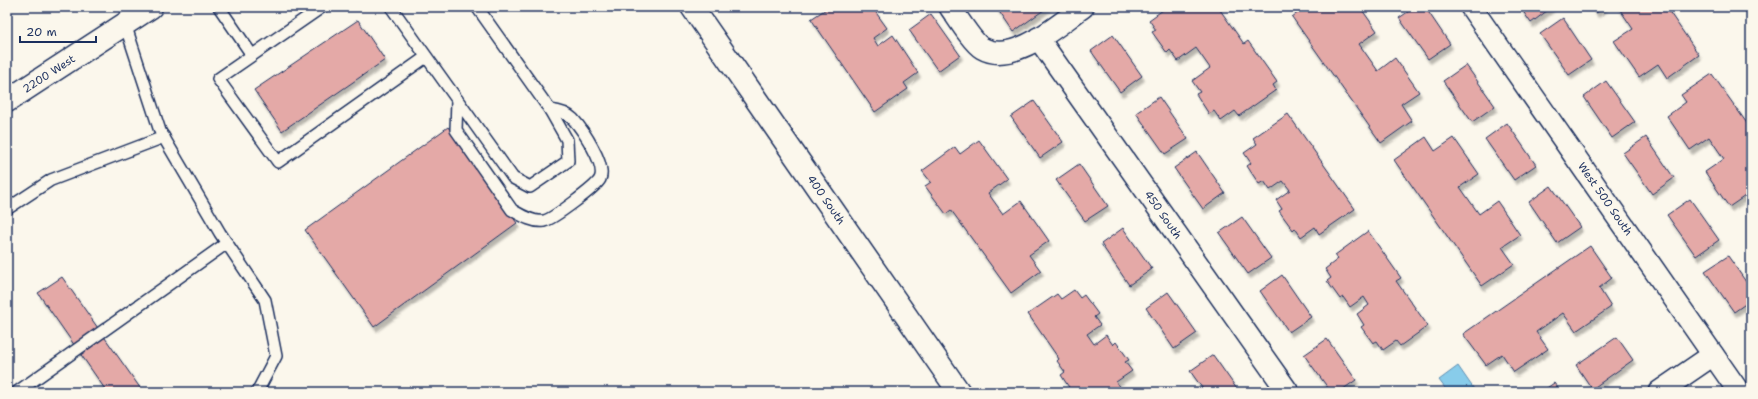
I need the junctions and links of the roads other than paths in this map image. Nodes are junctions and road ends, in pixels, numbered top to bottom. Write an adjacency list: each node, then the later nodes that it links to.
1 (151, 7): 10 (main road, 2200 West)
2 (219, 7): 12 (lane)
3 (322, 7): 12 (lane)
4 (391, 7): 13 (lane)
5 (477, 7): 16 (lane)
6 (692, 7): 23 (main road, 400 South)
7 (950, 7): 11 (street)
8 (1083, 7): 11 (street)
9 (1471, 7): 20 (street, West 500 South)
10 (125, 24): 15 (main road, 2200 West); 17 (lane)
11 (1038, 38): 24 (street, 450 South)
12 (252, 55): 13 (lane)
13 (426, 57): 14 (lane)
14 (457, 100): 16 (lane); 16 (lane)
15 (7, 101)
16 (550, 110)
17 (164, 137): 18 (lane); 19 (lane)
18 (7, 209)
19 (227, 243): 21 (lane); 22 (lane)
20 (1713, 355): 25 (street); 26 (street, West 500 South)
21 (17, 392)
22 (258, 392)
23 (959, 392)
24 (1288, 392)
25 (1659, 392)
26 (1738, 392)

